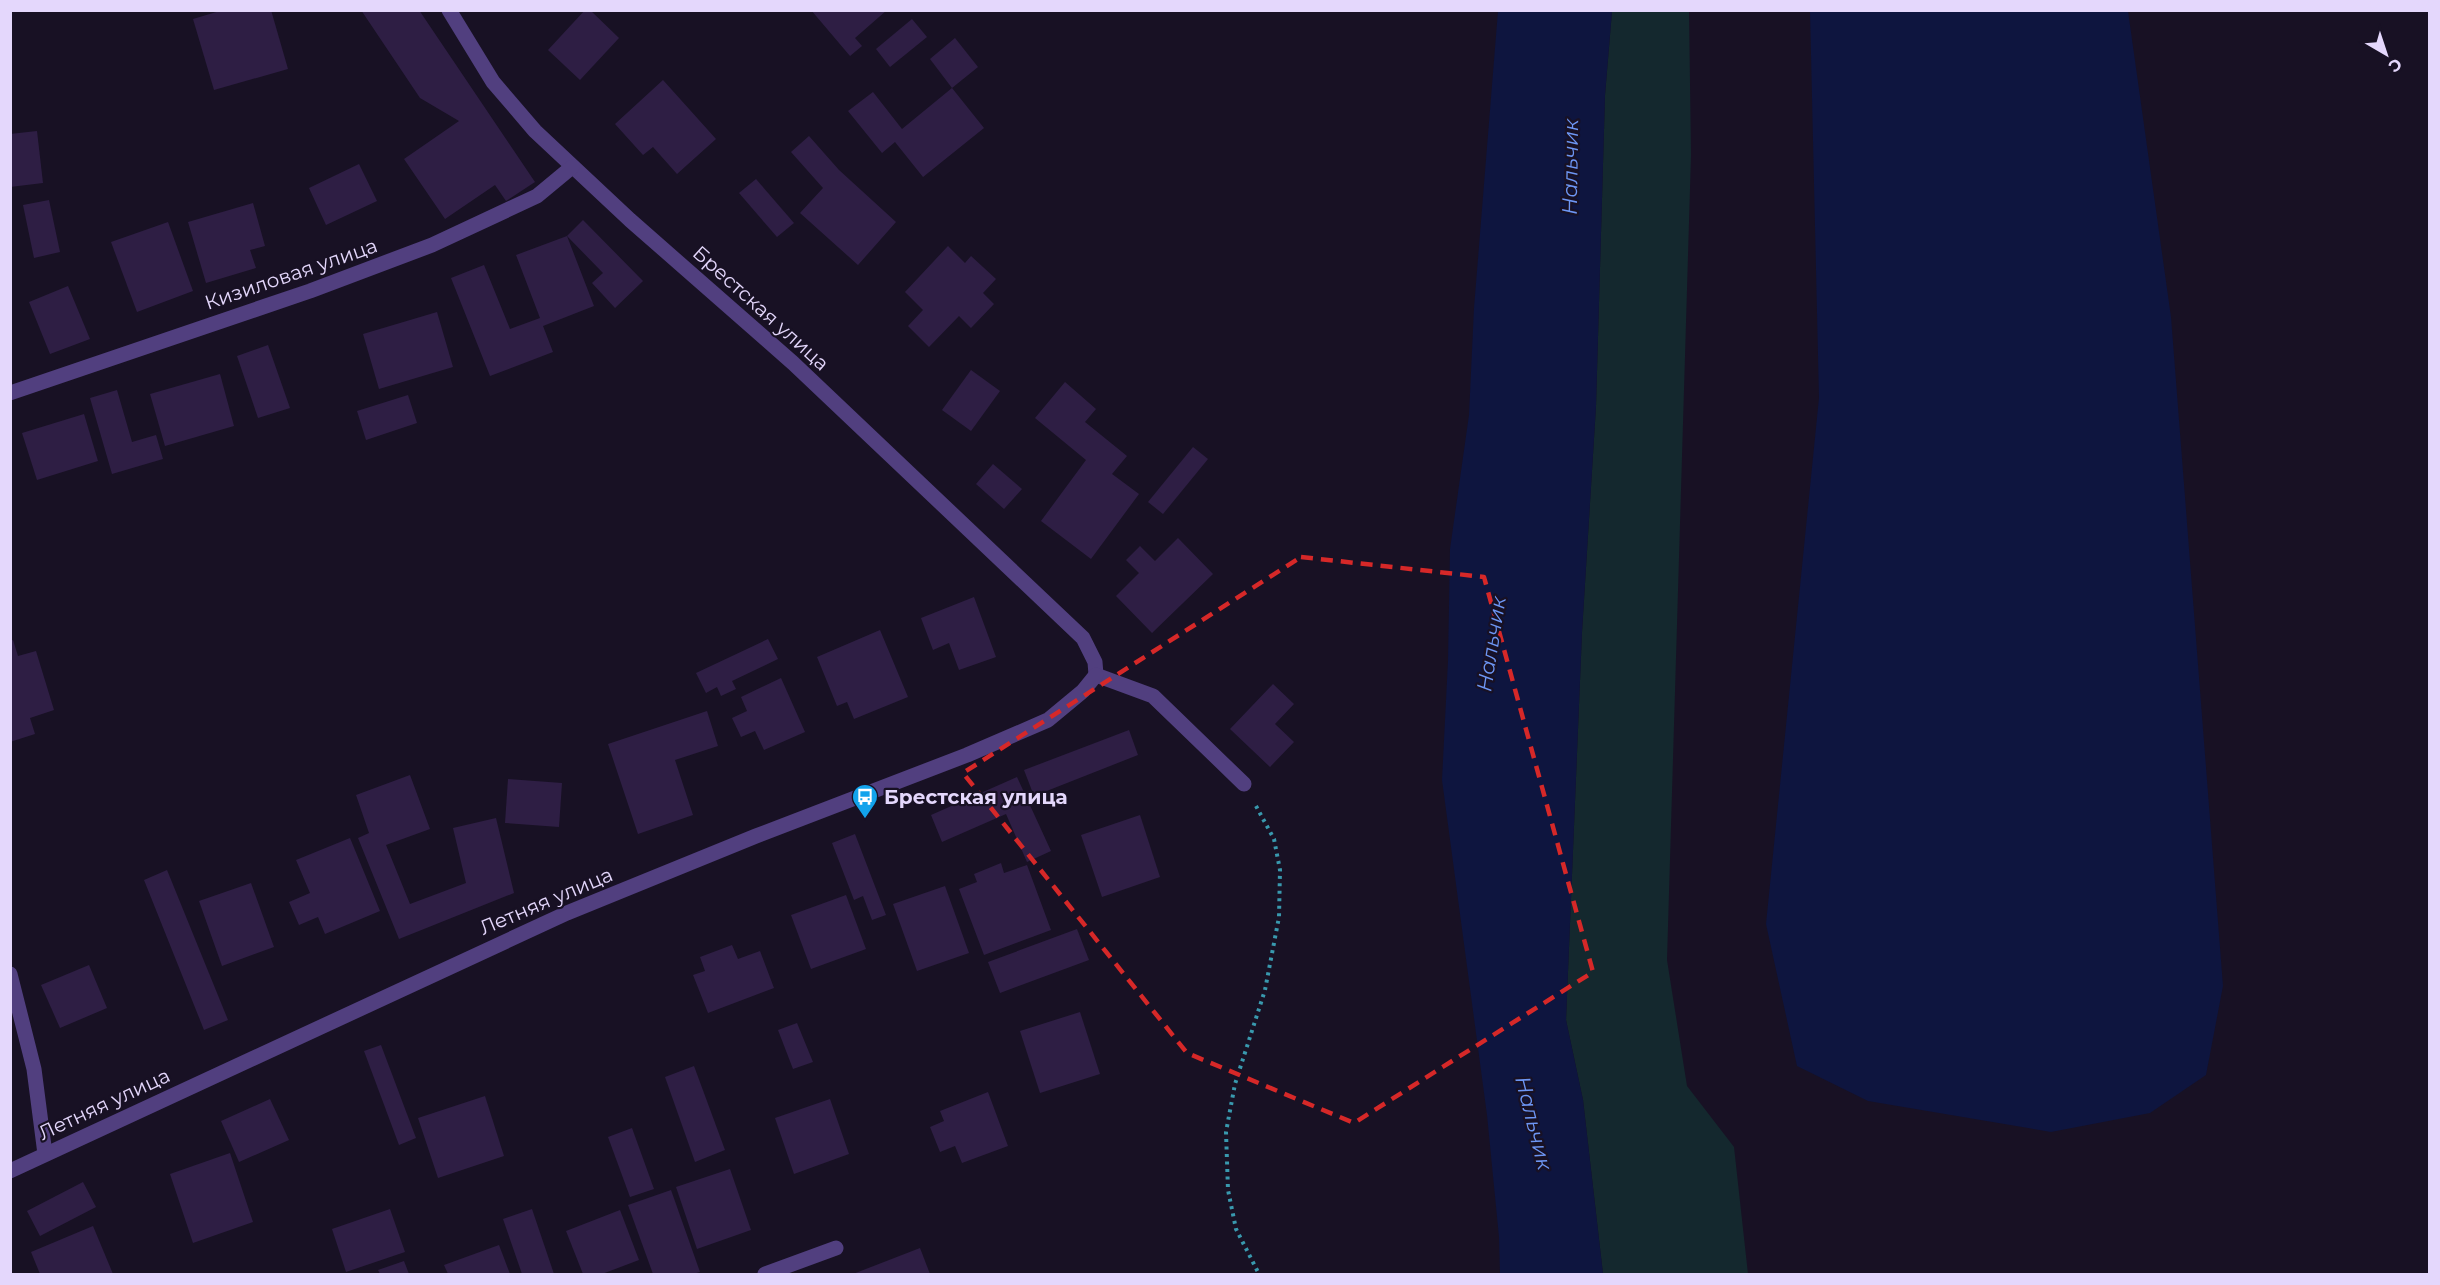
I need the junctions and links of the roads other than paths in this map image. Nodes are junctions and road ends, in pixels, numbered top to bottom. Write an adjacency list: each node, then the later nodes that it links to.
1 (449, 10): 2 (street, Брестская улица)
2 (572, 167): 3 (street, Кизиловая улица); 4 (street, Брестская улица)
3 (10, 393)
4 (1096, 675): 5 (street); 7 (street, Летняя улица)
5 (1244, 784)
6 (10, 974): 7 (street)
7 (45, 1155): 8 (street, Летняя улица)
8 (10, 1171)
9 (836, 1248): 10 (street)
10 (765, 1275)

